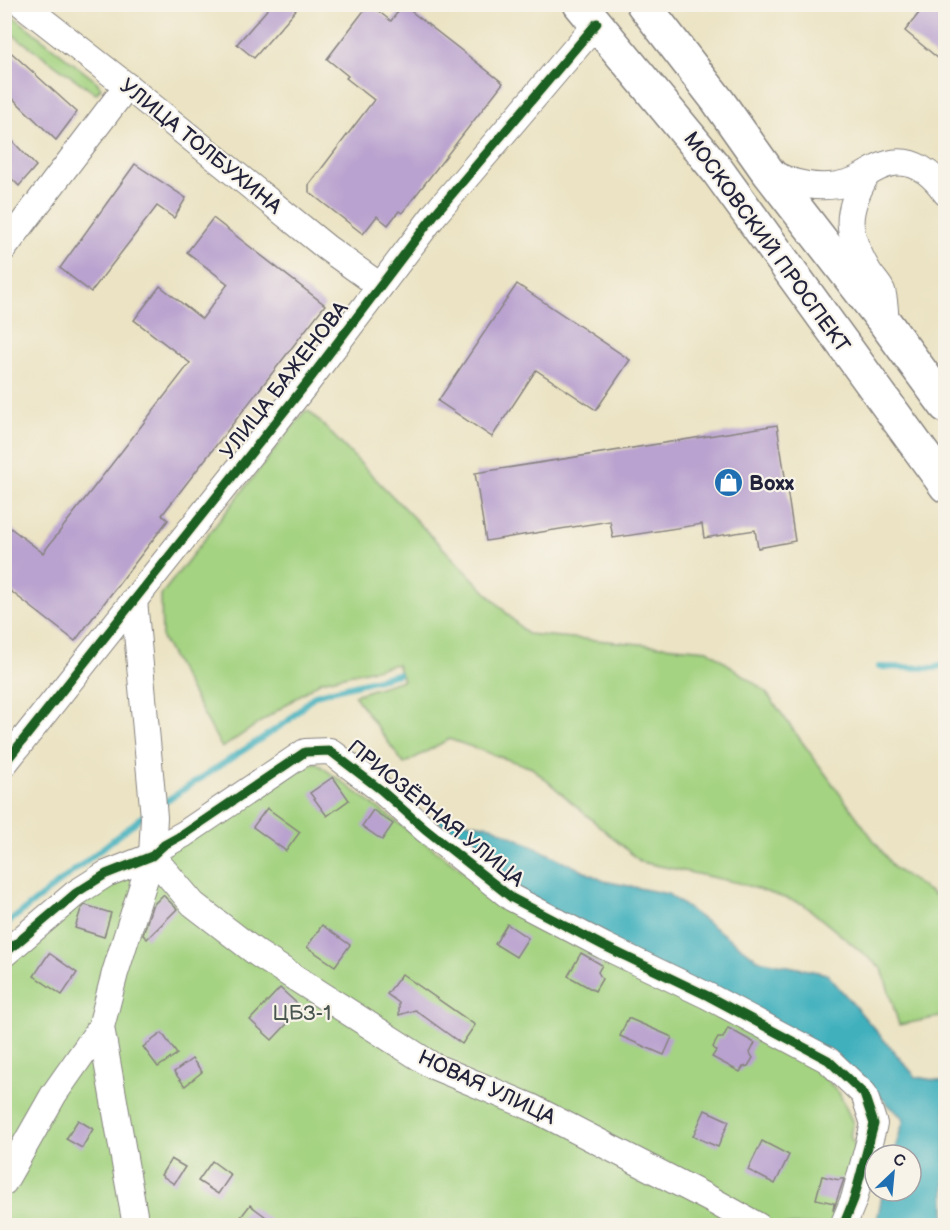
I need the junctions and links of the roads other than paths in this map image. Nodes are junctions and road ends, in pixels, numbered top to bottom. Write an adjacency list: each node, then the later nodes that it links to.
1 (22, 4): 6 (street, УЛИЦА ТОЛБУХИНА)
2 (644, 4): 5 (main road, МОСКОВСКИЙ ПРОСПЕКТ)
3 (652, 4): 5 (street)
4 (589, 14): 8 (main road, МОСКОВСКИЙ ПРОСПЕКТ); 14 (street, УЛИЦА БАЖЕНОВА)
5 (667, 35): 7 (main road, МОСКОВСКИЙ ПРОСПЕКТ)
6 (127, 86): 13 (street); 14 (street, УЛИЦА ТОЛБУХИНА)
7 (718, 101): 8 (main road); 9 (main road, МОСКОВСКИЙ ПРОСПЕКТ)
8 (684, 130): 10 (main road, МОСКОВСКИЙ ПРОСПЕКТ)
9 (757, 157): 10 (main road); 11 (street); 15 (main road, МОСКОВСКИЙ ПРОСПЕКТ)
10 (717, 170): 17 (main road, МОСКОВСКИЙ ПРОСПЕКТ)
11 (867, 174): 12 (street); 15 (street)
12 (945, 193)
13 (4, 248)
14 (380, 286): 18 (street, УЛИЦА БАЖЕНОВА)
15 (886, 324): 16 (main road, МОСКОВСКИЙ ПРОСПЕКТ)
16 (945, 406)
17 (945, 486)
18 (134, 600): 19 (street, УЛИЦА БАЖЕНОВА); 20 (street)
19 (4, 764)
20 (152, 856): 21 (street, ПРИОЗЁРНАЯ УЛИЦА); 22 (street); 24 (street, НОВАЯ УЛИЦА); 26 (street, ПРИОЗЁРНАЯ УЛИЦА)
21 (4, 954)
22 (101, 1027): 23 (street); 25 (street)
23 (4, 1182)
24 (758, 1225)
25 (136, 1226)
26 (843, 1226)

